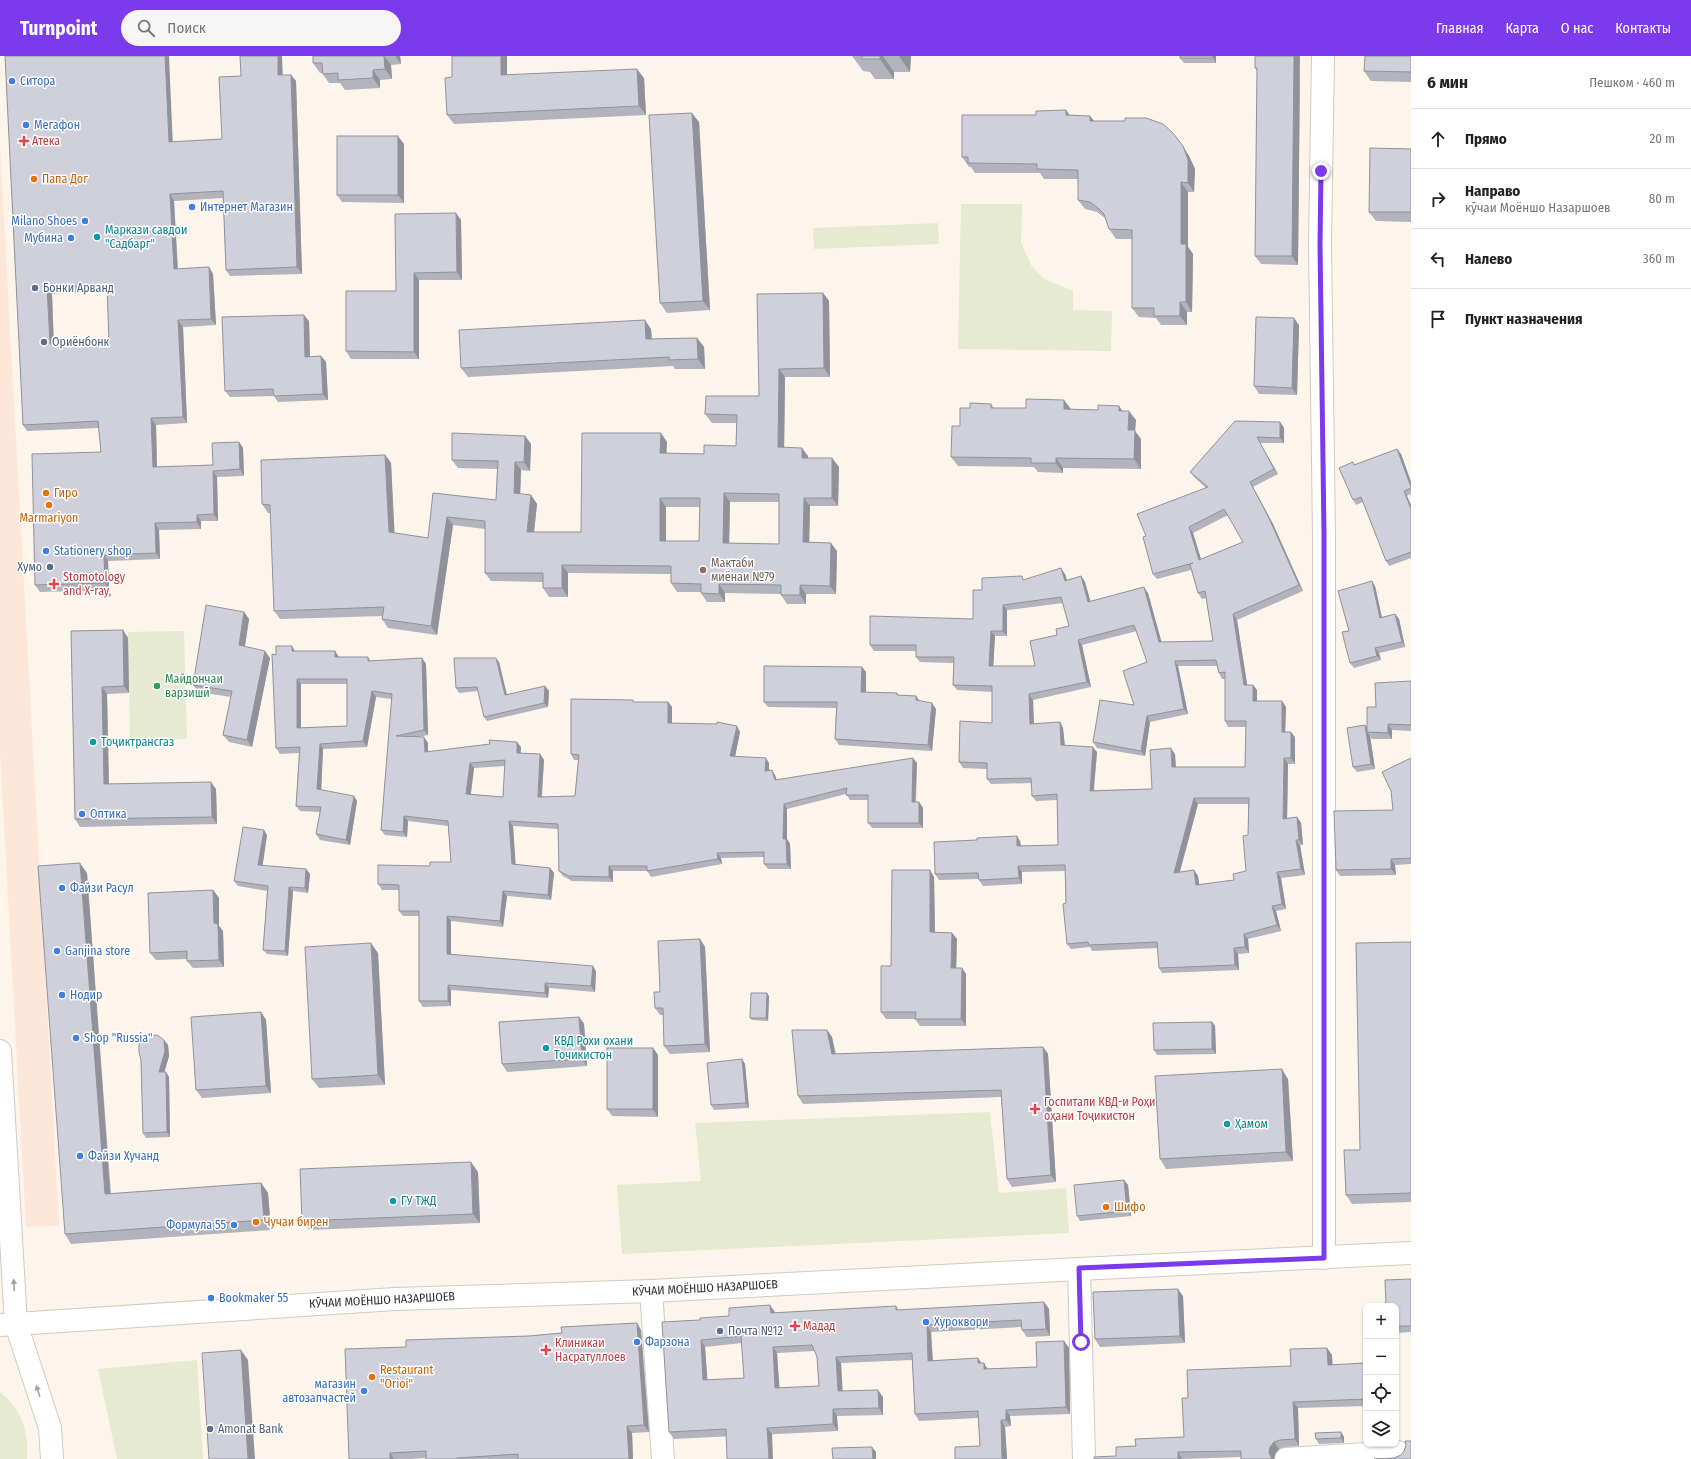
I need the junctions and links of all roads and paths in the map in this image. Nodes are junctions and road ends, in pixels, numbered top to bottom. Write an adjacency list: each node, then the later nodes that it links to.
1 (1323, 56): 4 (street)
2 (0, 1050): 7 (street, one-way to 2)
3 (1411, 1254): 4 (street, КӮЧАИ МОЁНШО НАЗАРШОЕВ)
4 (1324, 1258): 5 (street, КӮЧАИ МОЁНШО НАЗАРШОЕВ)
5 (1079, 1268): 6 (street, КӮЧАИ МОЁНШО НАЗАРШОЕВ); 11 (street)
6 (651, 1291): 7 (street, КӮЧАИ МОЁНШО НАЗАРШОЕВ); 10 (street)
7 (8, 1324): 9 (street, one-way to 7)
8 (1398, 1452): 12 (street)
9 (52, 1459)
10 (663, 1459)
11 (1084, 1459)
12 (1286, 1459)

